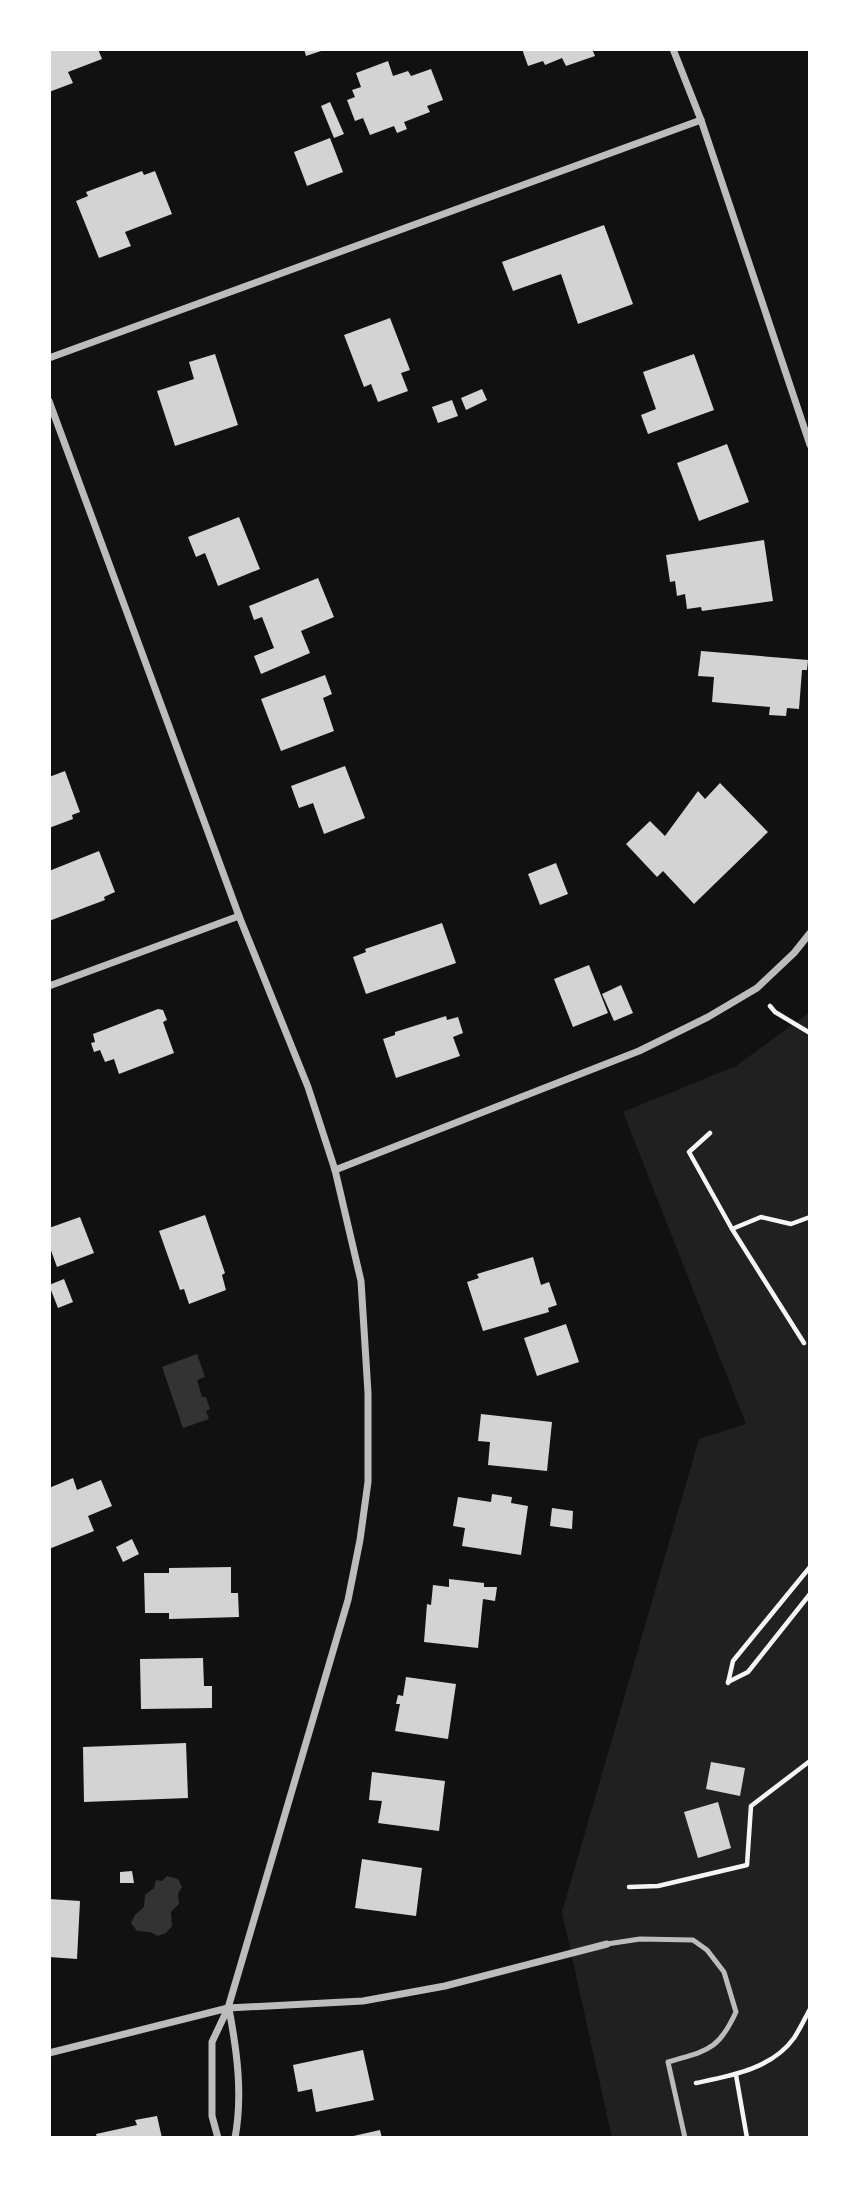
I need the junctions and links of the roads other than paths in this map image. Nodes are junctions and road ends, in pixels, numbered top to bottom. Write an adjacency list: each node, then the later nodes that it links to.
1 (673, 49): 2 (street)
2 (701, 120): 3 (street); 5 (street)
3 (49, 358)
4 (49, 401): 6 (street)
5 (810, 445)
6 (239, 916): 8 (street); 9 (street)
7 (810, 933): 9 (street)
8 (49, 986)
9 (335, 1170): 11 (street)
10 (607, 1944): 11 (street); 15 (lane)
11 (229, 2008): 12 (street); 13 (street); 14 (street)
12 (49, 2053)
13 (218, 2138)
14 (235, 2138)
15 (685, 2138)

